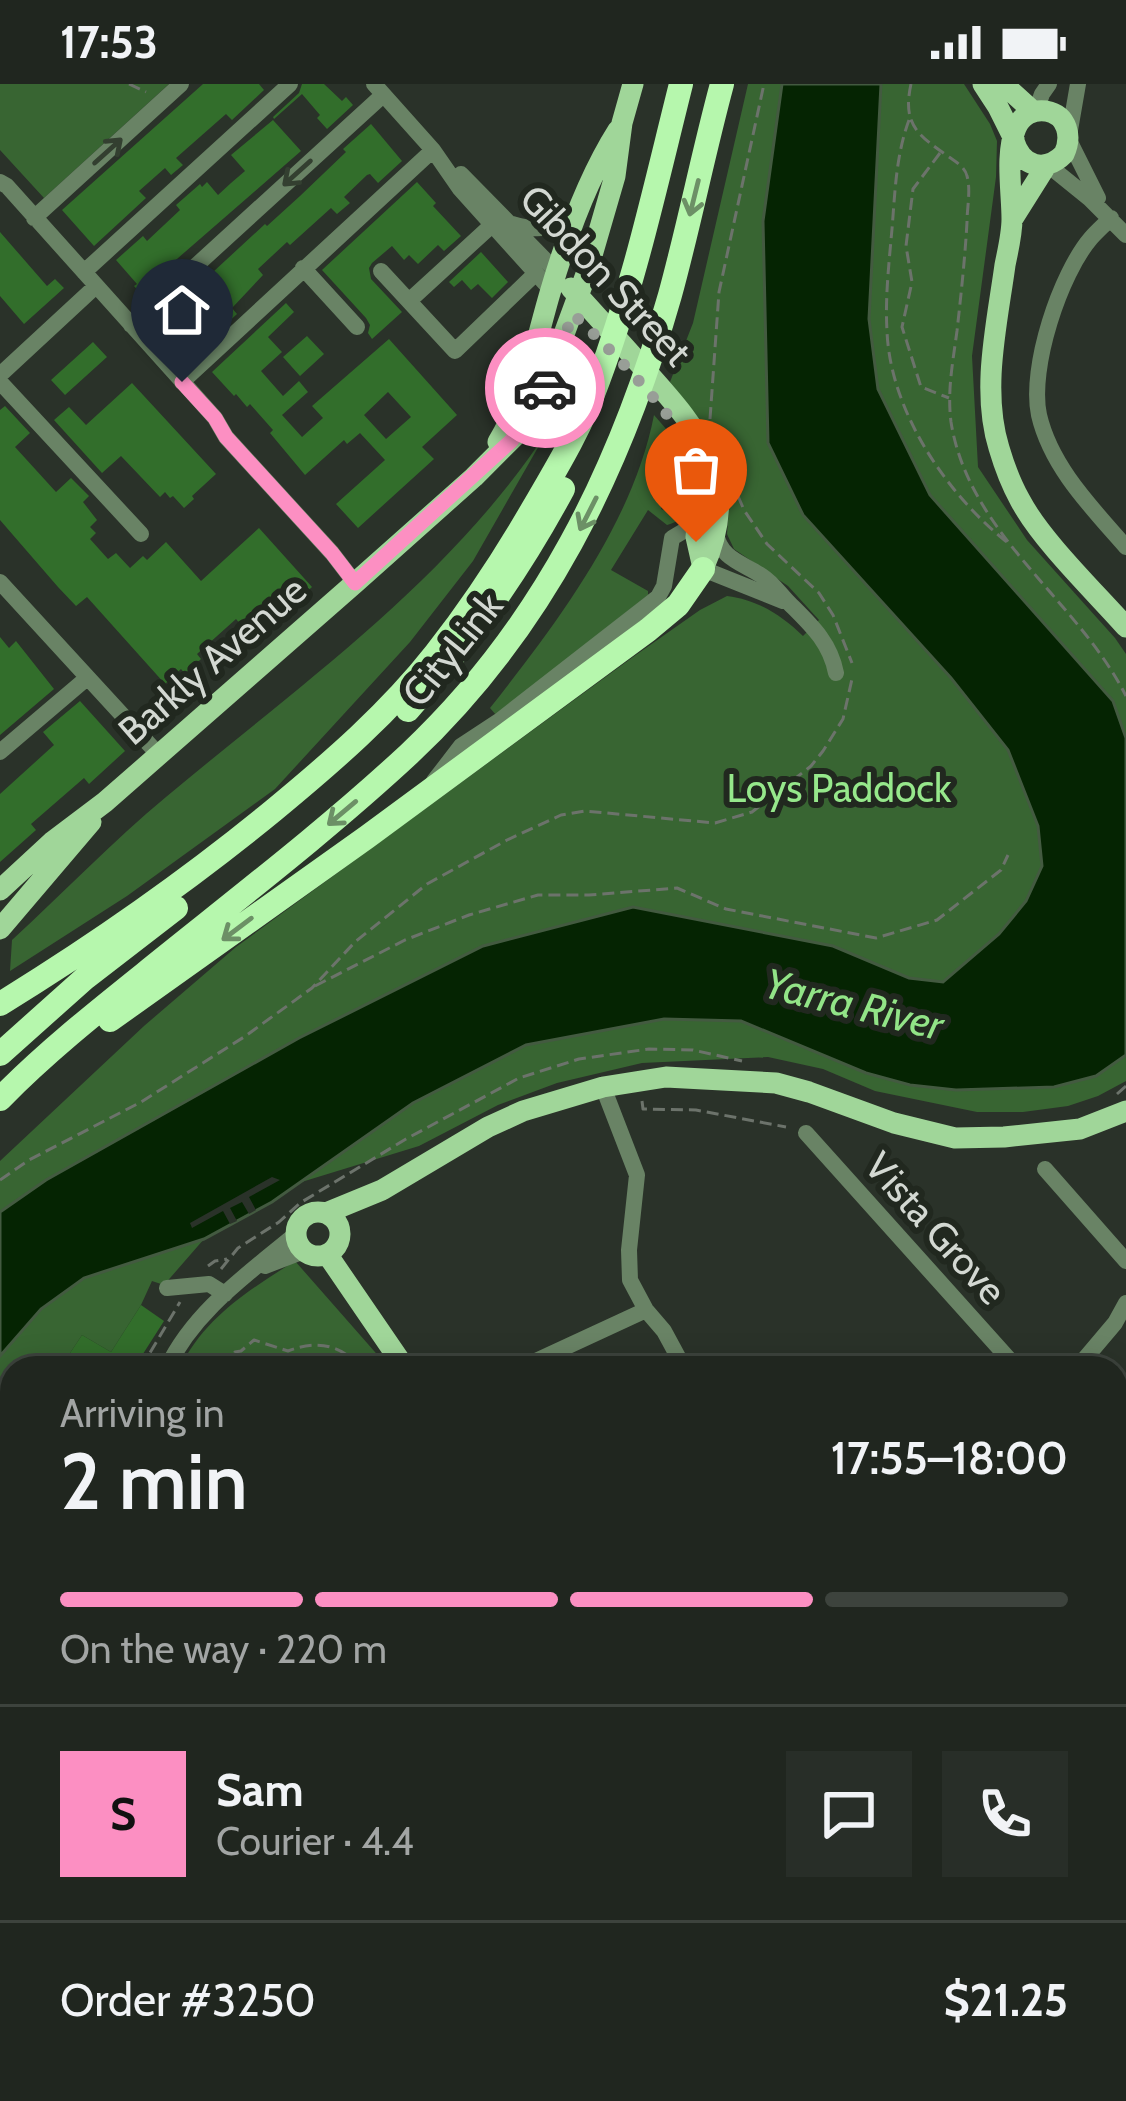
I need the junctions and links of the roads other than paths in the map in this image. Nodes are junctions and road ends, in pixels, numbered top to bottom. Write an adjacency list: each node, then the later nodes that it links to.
1 (182, 84): 20 (street, one-way to 1)
2 (290, 84): 26 (street)
3 (632, 84): 12 (main road)
4 (681, 84): 34 (highway, CityLink)
5 (722, 84): 55 (highway, CityLink, one-way to 55)
6 (983, 84): 14 (main road)
7 (1004, 84): 11 (main road)
8 (1049, 84): 11 (street)
9 (1078, 84): 13 (street)
10 (378, 89): 15 (street, Gibdon Street); 30 (street, one-way to 30)
11 (1035, 111): 13 (main road); 14 (main road)
12 (622, 123): 18 (main road, Barkly Avenue); 29 (main road, Barkly Avenue)
13 (1069, 138): 16 (main road); 19 (street)
14 (1014, 140): 16 (main road); 21 (main road)
15 (433, 150): 22 (street, Gibdon Street); 24 (street)
16 (1047, 165): 19 (street); 21 (main road)
17 (0, 182): 20 (street)
18 (580, 209): 22 (street); 27 (main road, Barkly Avenue)
19 (1110, 217): 23 (street); 38 (street)
20 (34, 218): 26 (street)
21 (1012, 220): 43 (main road)
22 (502, 224): 27 (street, Gibdon Street); 28 (street)
23 (1126, 235)
24 (303, 268): 31 (street); 33 (street)
25 (381, 271): 28 (street)
26 (90, 279): 30 (street); 32 (street)
27 (548, 279): 28 (street); 29 (main road, Gibdon Street); 35 (main road, Barkly Avenue)
28 (409, 301)
29 (584, 314): 35 (main road, Barkly Avenue); 36 (main road, Gibdon Street)
30 (131, 325): 33 (street)
31 (357, 327)
32 (0, 379): 37 (street)
33 (182, 382): 41 (street)
34 (597, 384): 52 (highway, CityLink); 53 (highway)
35 (474, 477): 41 (main road, Barkly Avenue)
36 (710, 522): 39 (main road, Gibdon Street); 42 (street); 48 (street)
37 (141, 535)
38 (1126, 547)
39 (704, 569): 42 (street); 48 (highway)
40 (0, 581): 45 (street)
41 (355, 583): 47 (main road, Barkly Avenue)
42 (790, 604): 44 (street)
43 (1126, 627)
44 (836, 673)
45 (86, 678): 46 (street); 47 (street)
46 (0, 752)
47 (158, 754): 49 (main road, Barkly Avenue)
48 (428, 793): 55 (highway, one-way to 55)
49 (105, 802): 50 (main road, Barkly Avenue); 51 (main road, Barkly Avenue)
50 (0, 890)
51 (0, 929)
52 (0, 1004)
53 (0, 1054)
54 (602, 1087): 56 (main road); 59 (main road); 66 (street)
55 (2, 1097)
56 (1126, 1111)
57 (806, 1133): 71 (street, Vista Grove)
58 (1045, 1169): 62 (street)
59 (332, 1221): 60 (main road); 61 (main road)
60 (300, 1243): 61 (main road); 64 (street)
61 (327, 1255): 68 (main road)
62 (1126, 1261)
63 (167, 1288): 64 (street)
64 (224, 1294): 67 (street)
65 (1126, 1303): 72 (street)
66 (646, 1310): 69 (street); 70 (street)
67 (172, 1356)
68 (397, 1356)
69 (547, 1356)
70 (678, 1356)
71 (1006, 1356)
72 (1087, 1356)

